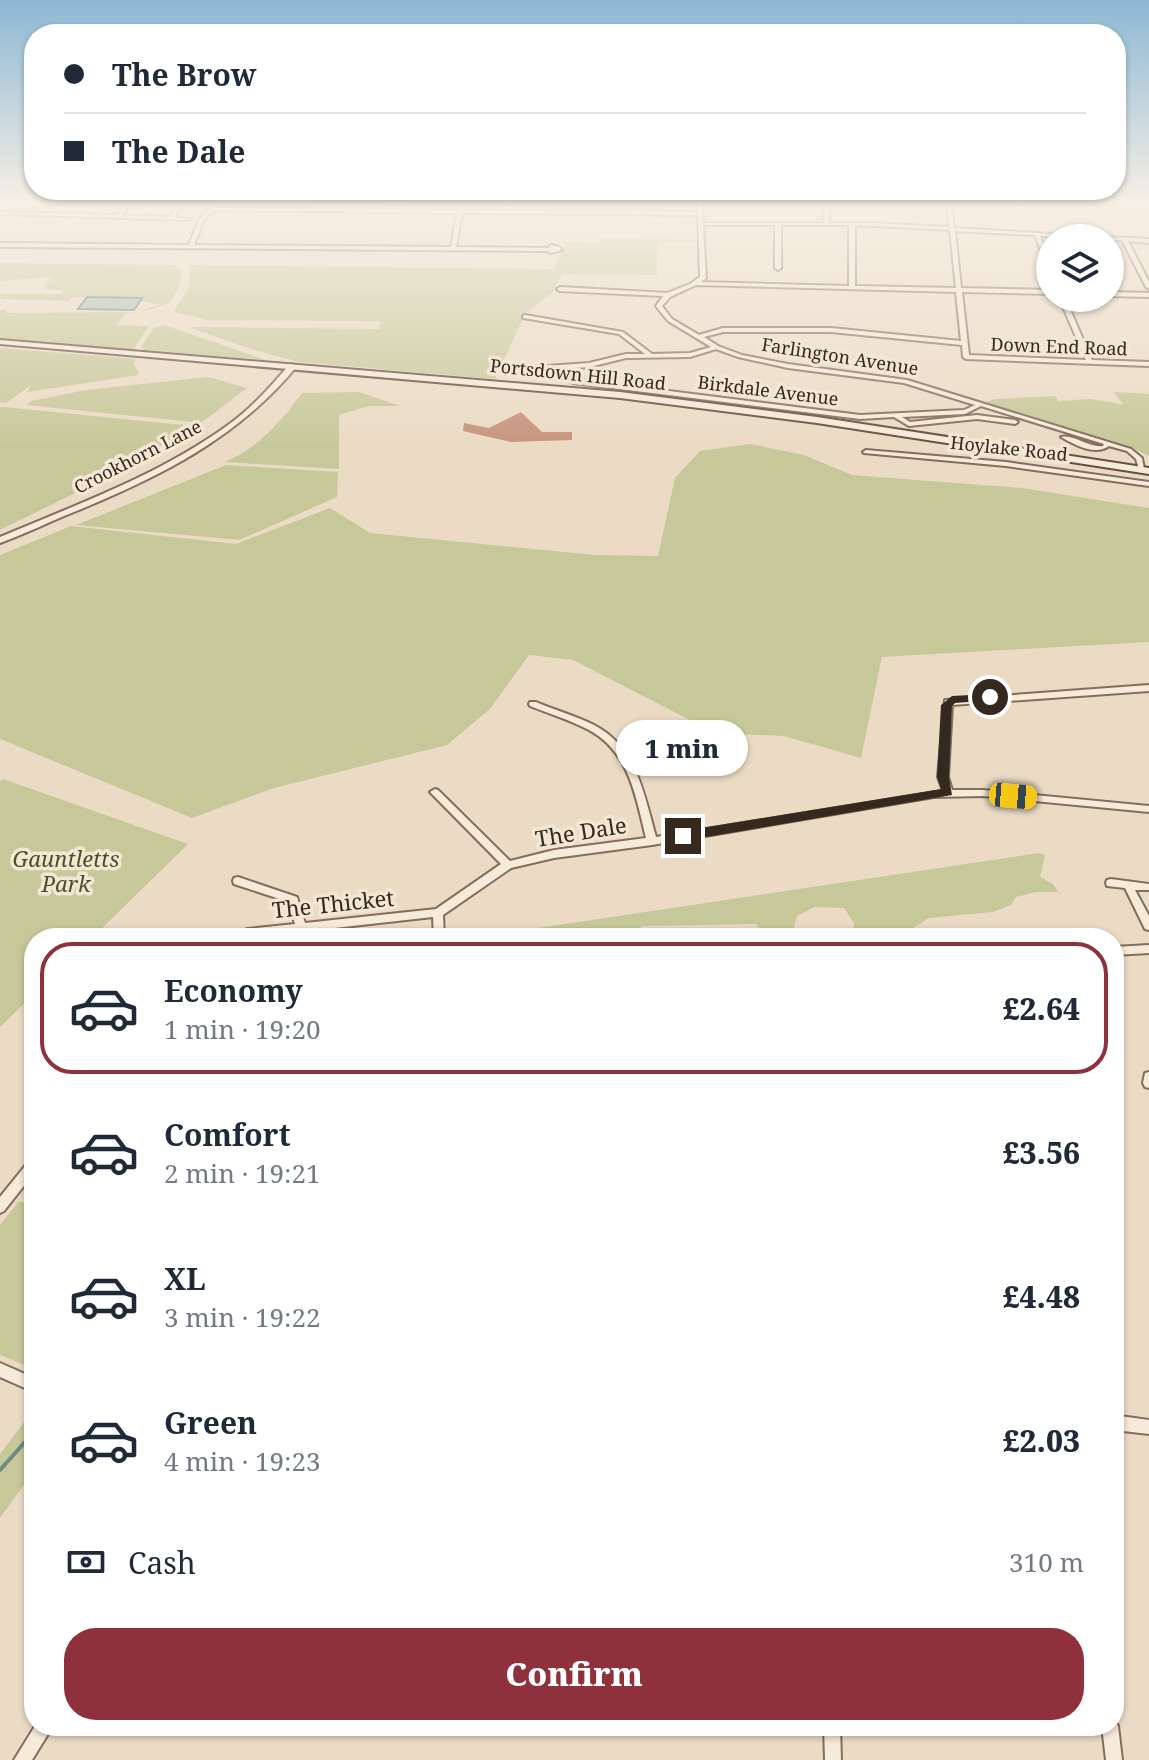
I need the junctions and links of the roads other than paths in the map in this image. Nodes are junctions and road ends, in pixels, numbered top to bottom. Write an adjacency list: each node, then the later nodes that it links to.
1 (852, 283): 4 (street)
2 (957, 283): 6 (street)
3 (697, 284): 4 (street); 9 (street)
4 (852, 288): 6 (street)
5 (560, 289): 9 (street)
6 (958, 289): 7 (street); 15 (street)
7 (1036, 292)
8 (1124, 294): 10 (street)
9 (667, 295): 13 (street, Farlington Avenue)
10 (1149, 295)
11 (1068, 312): 18 (street)
12 (529, 319): 17 (street)
13 (698, 337): 15 (street); 16 (street, Farlington Avenue)
14 (0, 342): 20 (main road, Portsdown Hill Road)
15 (964, 343): 18 (street, Down End Road)
16 (716, 347): 17 (street); 23 (street, Farlington Avenue)
17 (650, 355): 21 (street)
18 (1090, 362): 19 (street, Down End Road)
19 (1149, 364)
20 (293, 366): 27 (main road, Portsdown Hill Road); 29 (street, Crookhorn Lane)
21 (557, 369): 22 (street); 24 (street, Birkdale Avenue)
22 (504, 371)
23 (979, 405): 24 (street, Birkdale Avenue); 25 (street, Farlington Avenue)
24 (897, 417): 25 (street)
25 (1108, 443): 27 (street, Farlington Avenue)
26 (866, 452): 28 (street, Hoylake Road)
27 (1145, 470)
28 (1149, 484)
29 (0, 540)
30 (1149, 688): 33 (street)
31 (533, 704): 35 (street)
32 (435, 792): 36 (street)
33 (948, 792): 34 (street, The Dale); 35 (street, The Dale)
34 (1149, 809)
35 (652, 841): 36 (street, The Dale)
36 (508, 865): 41 (street, The Dale)
37 (238, 881): 43 (street)
38 (1111, 883): 39 (street)
39 (1128, 885): 40 (street); 42 (street)
40 (1145, 887)
41 (438, 913): 43 (street, The Thicket); 45 (street)
42 (1149, 926)
43 (301, 927): 44 (street, The Thicket)
44 (295, 928)
45 (439, 928)
46 (1149, 949): 47 (street)
47 (1124, 950)
48 (24, 1177): 49 (street)
49 (0, 1207)
50 (0, 1370): 51 (street)
51 (24, 1381)
52 (1124, 1423): 53 (street)
53 (1149, 1427)
54 (38, 1736): 57 (street)
55 (832, 1736): 58 (street)
56 (1111, 1736): 59 (street)
57 (22, 1760)
58 (833, 1760)
59 (1114, 1760)

